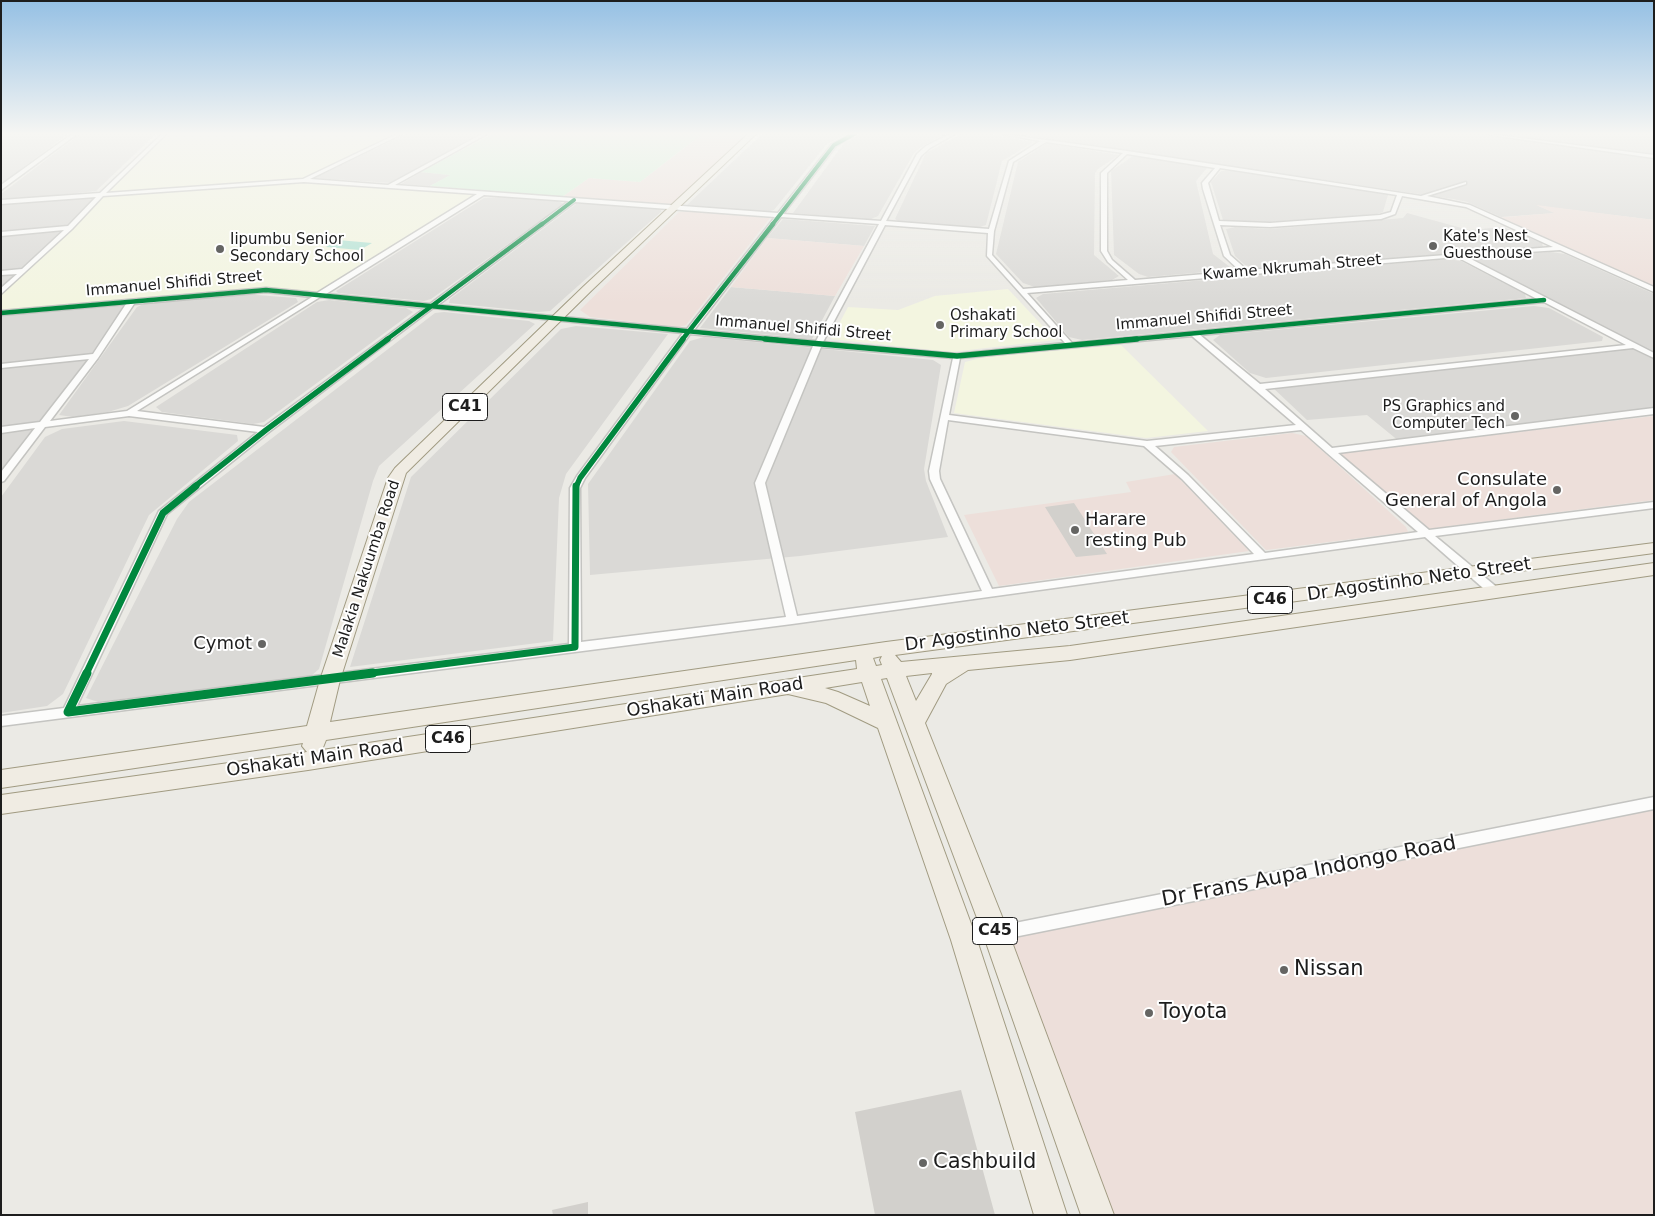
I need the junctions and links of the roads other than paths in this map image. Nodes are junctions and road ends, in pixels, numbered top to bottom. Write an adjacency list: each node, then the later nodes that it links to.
1 (104, 191): 13 (street)
2 (148, 191): 13 (street)
3 (453, 191): 12 (street)
4 (692, 191): 18 (main road, Malakia Nakuumba Road / C41)
5 (798, 191): 19 (street)
6 (900, 191): 20 (street)
7 (1003, 191): 23 (street)
8 (1104, 191): 30 (street)
9 (1207, 191): 21 (street)
10 (1379, 191): 14 (street)
11 (1440, 191): 15 (street)
12 (483, 193): 16 (street); 34 (street)
13 (101, 194): 17 (street); 22 (street)
14 (1400, 194): 15 (street); 21 (street)
15 (1420, 197): 25 (street)
16 (574, 200): 18 (street); 37 (street)
17 (1, 202)
18 (675, 207): 19 (street); 39 (main road, Malakia Nakuumba Road / C41)
19 (779, 215): 20 (street); 40 (street)
20 (884, 222): 23 (street); 42 (street)
21 (1216, 223): 28 (street)
22 (70, 228): 24 (street); 27 (street)
23 (991, 231): 32 (street)
24 (1, 234)
25 (1561, 248): 26 (street, Kwame Nkrumah Street); 31 (street)
26 (1456, 255): 28 (street, Kwame Nkrumah Street); 35 (street)
27 (24, 271): 29 (street); 33 (street)
28 (1245, 272): 30 (street, Kwame Nkrumah Street)
29 (1, 273)
30 (1134, 281): 32 (street, Kwame Nkrumah Street)
31 (1654, 290)
32 (1023, 291): 43 (street)
33 (1, 292)
34 (320, 295): 36 (street, Immanuel Shifidi Street); 37 (street, Immanuel Shifidi Street); 51 (street)
35 (1544, 300): 41 (street, Immanuel Shifidi Street); 44 (street)
36 (132, 301): 38 (street, Immanuel Shifidi Street); 45 (street)
37 (430, 306): 39 (street, Immanuel Shifidi Street); 56 (street)
38 (1, 314)
39 (558, 319): 40 (street, Immanuel Shifidi Street); 72 (main road, Malakia Nakuumba Road / C41)
40 (688, 332): 42 (street, Immanuel Shifidi Street); 69 (street)
41 (1193, 333): 43 (street, Immanuel Shifidi Street); 49 (street)
42 (818, 344): 46 (street, Immanuel Shifidi Street); 68 (street)
43 (1070, 345): 46 (street, Immanuel Shifidi Street)
44 (1634, 346): 47 (street); 49 (street)
45 (95, 356): 48 (street); 53 (street)
46 (957, 356): 52 (street)
47 (1654, 356)
48 (1, 366)
49 (1258, 387): 54 (street)
50 (1654, 412): 58 (street)
51 (129, 413): 53 (street); 56 (street)
52 (944, 417): 57 (street); 66 (street)
53 (42, 425): 55 (street); 59 (street)
54 (1303, 427): 57 (street); 58 (street)
55 (1, 430)
56 (266, 430): 74 (street)
57 (1147, 444): 63 (street)
58 (1330, 451): 61 (street)
59 (1, 479)
60 (1654, 504): 61 (street)
61 (1425, 534): 63 (street); 65 (street)
62 (1654, 548): 65 (main road, Dr Agostinho Neto Street / C46)
63 (1262, 556): 66 (street)
64 (1654, 569): 67 (main road, Dr Agostinho Neto Street / C46)
65 (1473, 573): 67 (street); 70 (main road, Dr Agostinho Neto Street / C46)
66 (988, 592): 68 (street)
67 (1495, 592): 71 (main road, Dr Agostinho Neto Street / C46)
68 (792, 620): 69 (street)
69 (575, 647): 72 (street)
70 (878, 661): 71 (main road, Dr Agostinho Neto Street / C46); 73 (main road, Oshakati Main Road / C46); 76 (main road, C45); 77 (main road, C45); 78 (main road, Oshakati Main Road / C46)
71 (965, 663): 77 (main road)
72 (330, 680): 74 (street); 78 (main road, Malakia Nakuumba Road / C41)
73 (783, 687): 76 (main road); 79 (main road, Oshakati Main Road / C46)
74 (68, 712): 75 (street)
75 (1, 721)
76 (887, 722): 84 (main road, C45)
77 (915, 722): 83 (main road, C45)
78 (316, 734): 79 (main road, Malakia Nakuumba Road / C41); 80 (main road, Oshakati Main Road / C46)
79 (308, 761): 82 (main road, Oshakati Main Road / C46)
80 (1, 779)
81 (1654, 803): 83 (street, Dr Frans Aupa Indongo Road)
82 (1, 805)
83 (996, 934): 84 (street, Dr Frans Aupa Indongo Road); 86 (main road, C45)
84 (964, 940): 85 (main road, C45)
85 (1051, 1215)
86 (1098, 1215)

